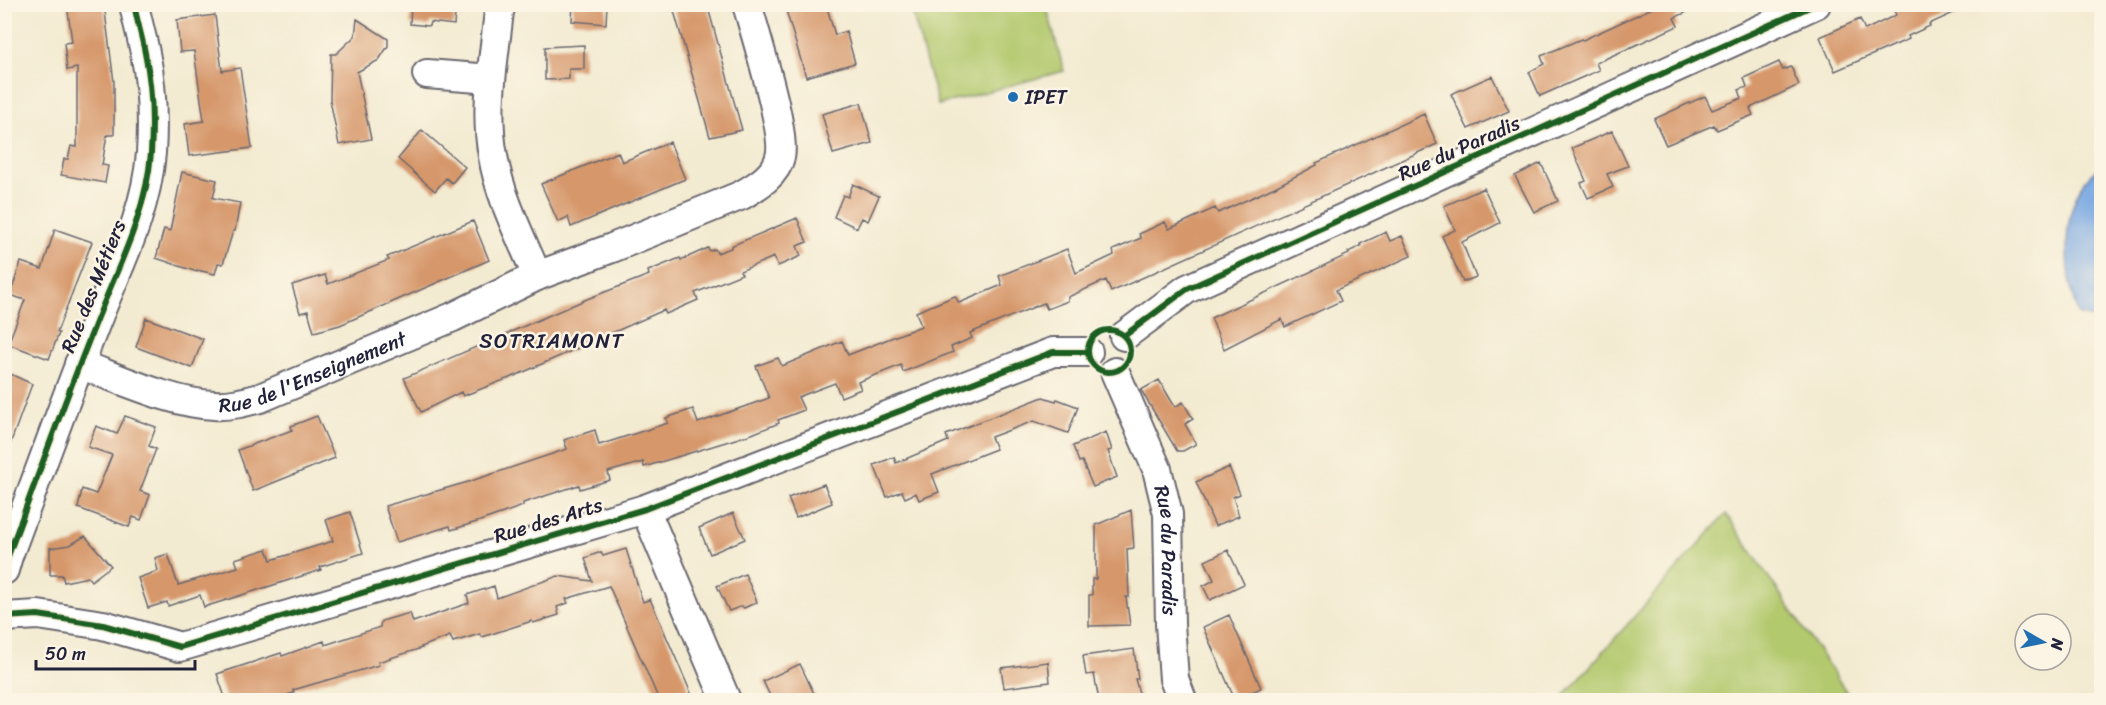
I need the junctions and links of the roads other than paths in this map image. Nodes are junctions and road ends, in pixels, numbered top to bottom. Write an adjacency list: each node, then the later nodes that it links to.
1 (134, 4): 10 (street, Rue des Métiers)
2 (502, 4): 6 (street)
3 (747, 4): 7 (street, Rue de l'Enseignement)
4 (1816, 4): 8 (street, Rue du Paradis)
5 (428, 74): 6 (street)
6 (491, 79): 7 (street)
7 (537, 276): 10 (street, Rue de l'Enseignement)
8 (1124, 336): 9 (street); 11 (street)
9 (1089, 352): 11 (street); 12 (street, Rue des Arts)
10 (79, 364): 13 (street, Rue des Métiers)
11 (1115, 372): 16 (street, Rue du Paradis)
12 (645, 509): 14 (street, Rue des Arts); 15 (street)
13 (4, 570)
14 (4, 617)
15 (726, 700)
16 (1182, 700)

